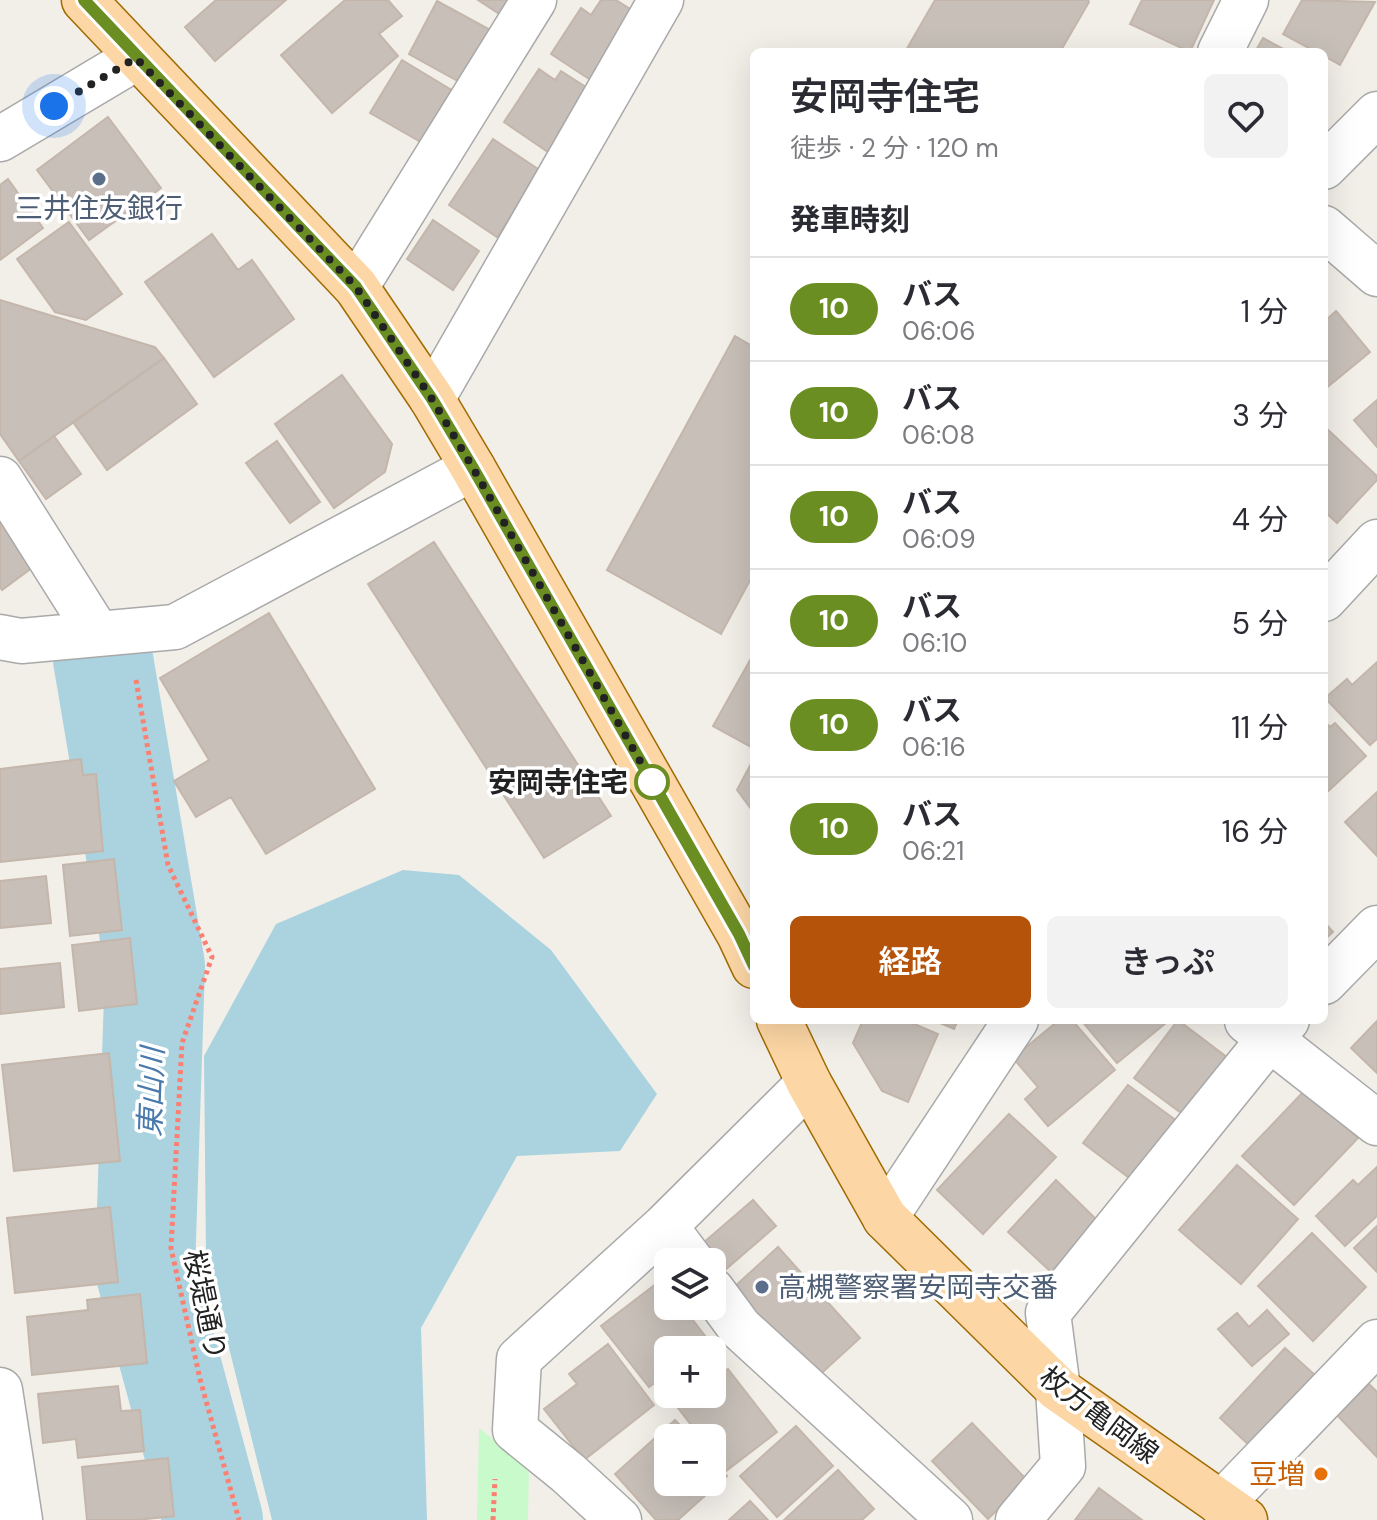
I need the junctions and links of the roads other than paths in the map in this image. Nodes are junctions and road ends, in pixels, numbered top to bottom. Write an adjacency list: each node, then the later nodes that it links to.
1 (84, 0): 6 (main road)
2 (534, 0): 12 (street)
3 (661, 0): 13 (street)
4 (1246, 0): 5 (street)
5 (1222, 48)
6 (136, 58): 8 (street); 12 (main road)
7 (1377, 114): 9 (street)
8 (0, 139)
9 (1328, 163)
10 (1328, 231): 11 (street)
11 (1377, 274)
12 (356, 287): 13 (main road)
13 (432, 399): 14 (main road)
14 (473, 468): 18 (street); 21 (main road)
15 (0, 479): 18 (street)
16 (1377, 542): 17 (street)
17 (1328, 595)
18 (113, 633): 19 (street)
19 (0, 637)
20 (1377, 928): 22 (street)
21 (749, 935)
22 (1328, 978)
23 (781, 1024): 26 (main road, 枚方亀岡線)
24 (1013, 1024): 28 (street)
25 (1267, 1026): 27 (street); 33 (street)
26 (809, 1083): 28 (main road, 枚方亀岡線); 29 (street)
27 (1377, 1123)
28 (885, 1218): 33 (main road, 枚方亀岡線)
29 (665, 1226): 30 (street); 37 (street)
30 (682, 1248)
31 (726, 1309): 38 (street)
32 (1377, 1342): 35 (street)
33 (1058, 1389): 35 (main road, 枚方亀岡線); 39 (street)
34 (0, 1390): 36 (street)
35 (1233, 1512)
36 (20, 1520)
37 (619, 1520)
38 (950, 1520)
39 (1018, 1520)

